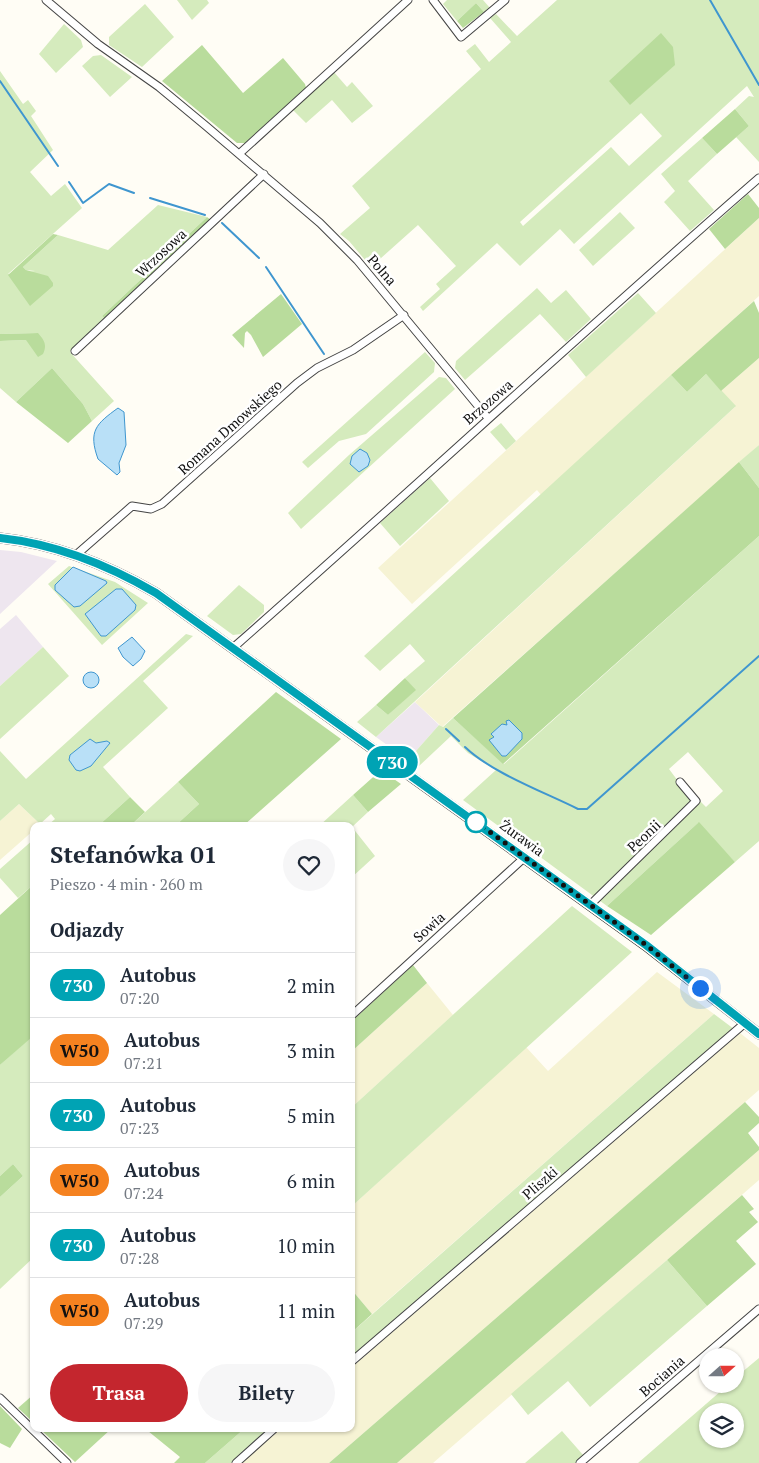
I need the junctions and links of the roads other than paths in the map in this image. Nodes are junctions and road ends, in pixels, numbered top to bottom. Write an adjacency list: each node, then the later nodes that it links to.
1 (46, 0): 5 (street, Polna)
2 (408, 0): 5 (street)
3 (433, 0): 4 (street)
4 (504, 0)
5 (239, 154): 6 (street, Polna)
6 (264, 174): 8 (street, Polna); 9 (street, Wrzosowa)
7 (759, 178): 10 (street, Brzozowa)
8 (404, 315): 10 (street, Polna); 12 (street, Romana Dmowskiego)
9 (75, 351)
10 (488, 418): 13 (street, Brzozowa)
11 (0, 538): 12 (main road, Żurawia)
12 (76, 555): 13 (main road, Żurawia)
13 (234, 648): 15 (main road, Żurawia)
14 (680, 782): 16 (street, Peonii)
15 (525, 857): 16 (main road, Żurawia); 17 (street, Sowia)
16 (590, 905): 18 (main road, Żurawia)
17 (355, 1012)
18 (745, 1023): 19 (main road, Żurawia); 21 (street, Pliszki)
19 (759, 1034)
20 (759, 1309): 28 (street, Bociania)
21 (355, 1359)
22 (0, 1398): 23 (street)
23 (30, 1428)
24 (35, 1432): 26 (street)
25 (271, 1432): 27 (street)
26 (66, 1463)
27 (236, 1463)
28 (580, 1463)

